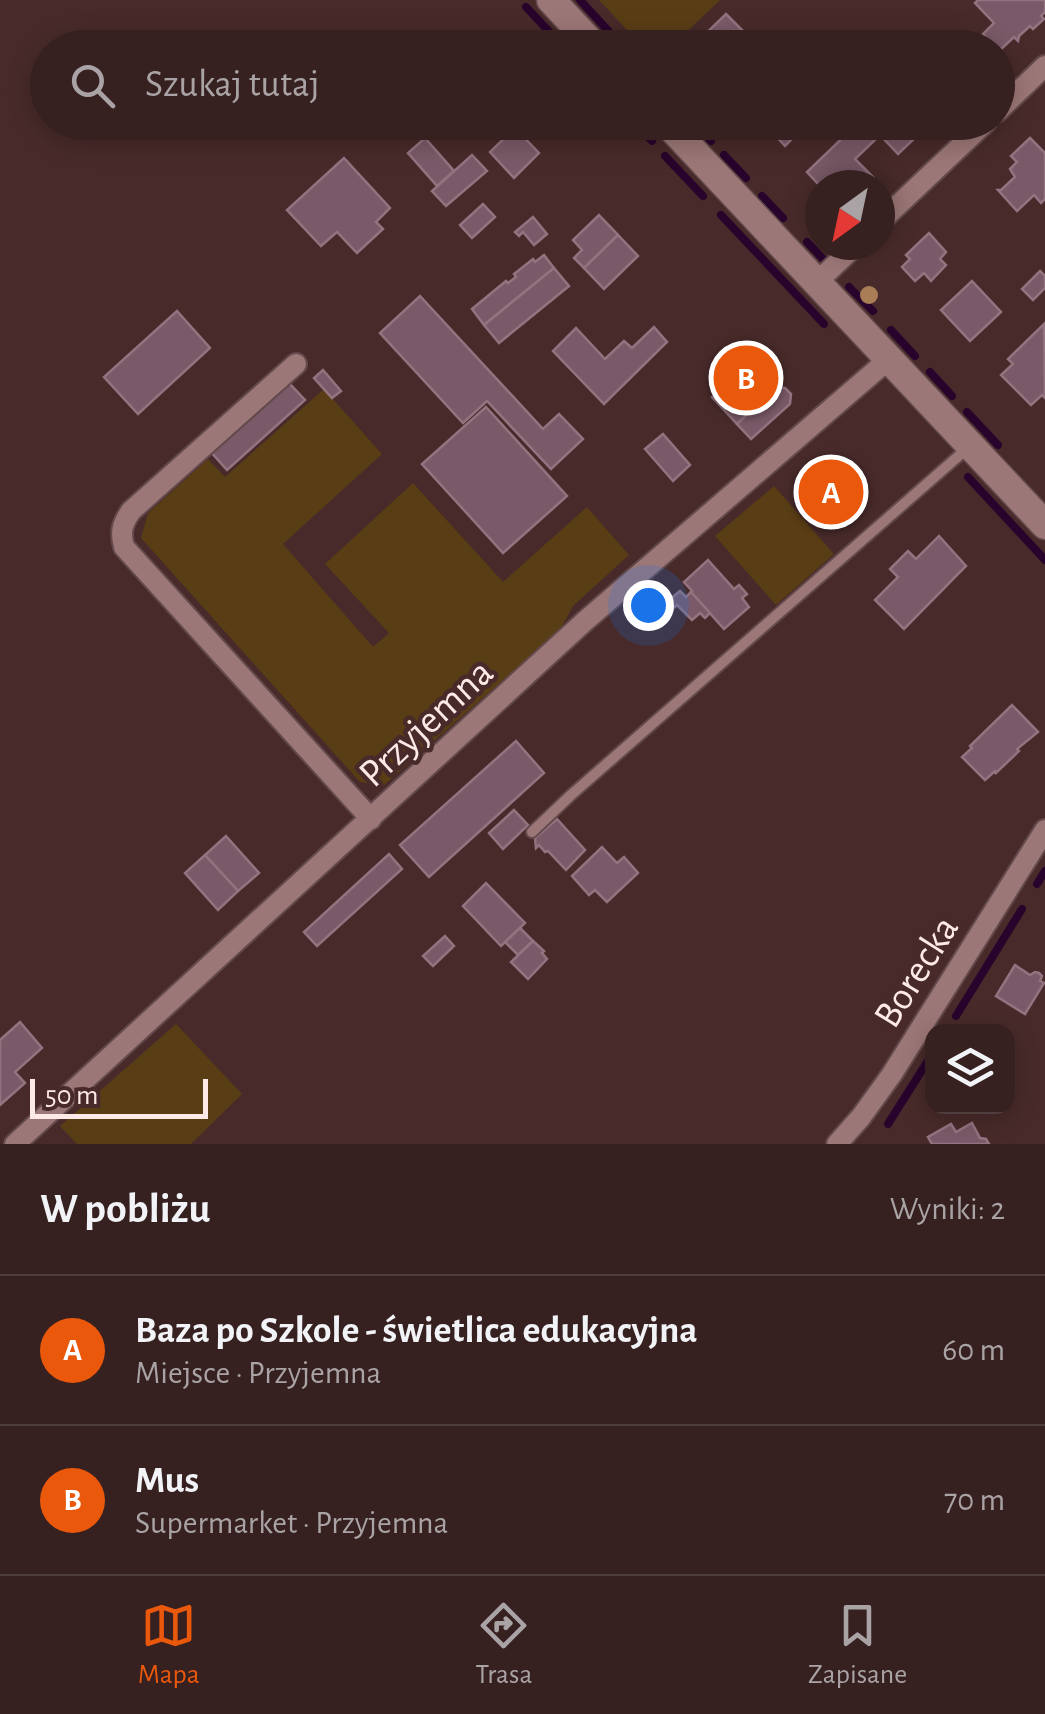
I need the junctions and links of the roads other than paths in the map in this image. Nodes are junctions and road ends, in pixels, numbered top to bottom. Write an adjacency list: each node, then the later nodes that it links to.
1 (551, 0): 2 (street)
2 (579, 30)
3 (1045, 66): 4 (street)
4 (1015, 95)
5 (683, 140): 9 (street)
6 (967, 140): 7 (street)
7 (895, 208)
8 (840, 260): 9 (street)
9 (817, 282): 10 (street)
10 (889, 358): 12 (street); 14 (street, Przyjemna)
11 (296, 364): 14 (street)
12 (970, 446): 13 (street); 16 (lane)
13 (1045, 525)
14 (371, 820): 17 (street, Przyjemna)
15 (1045, 830): 18 (street, Borecka)
16 (532, 832)
17 (16, 1144)
18 (837, 1144)

